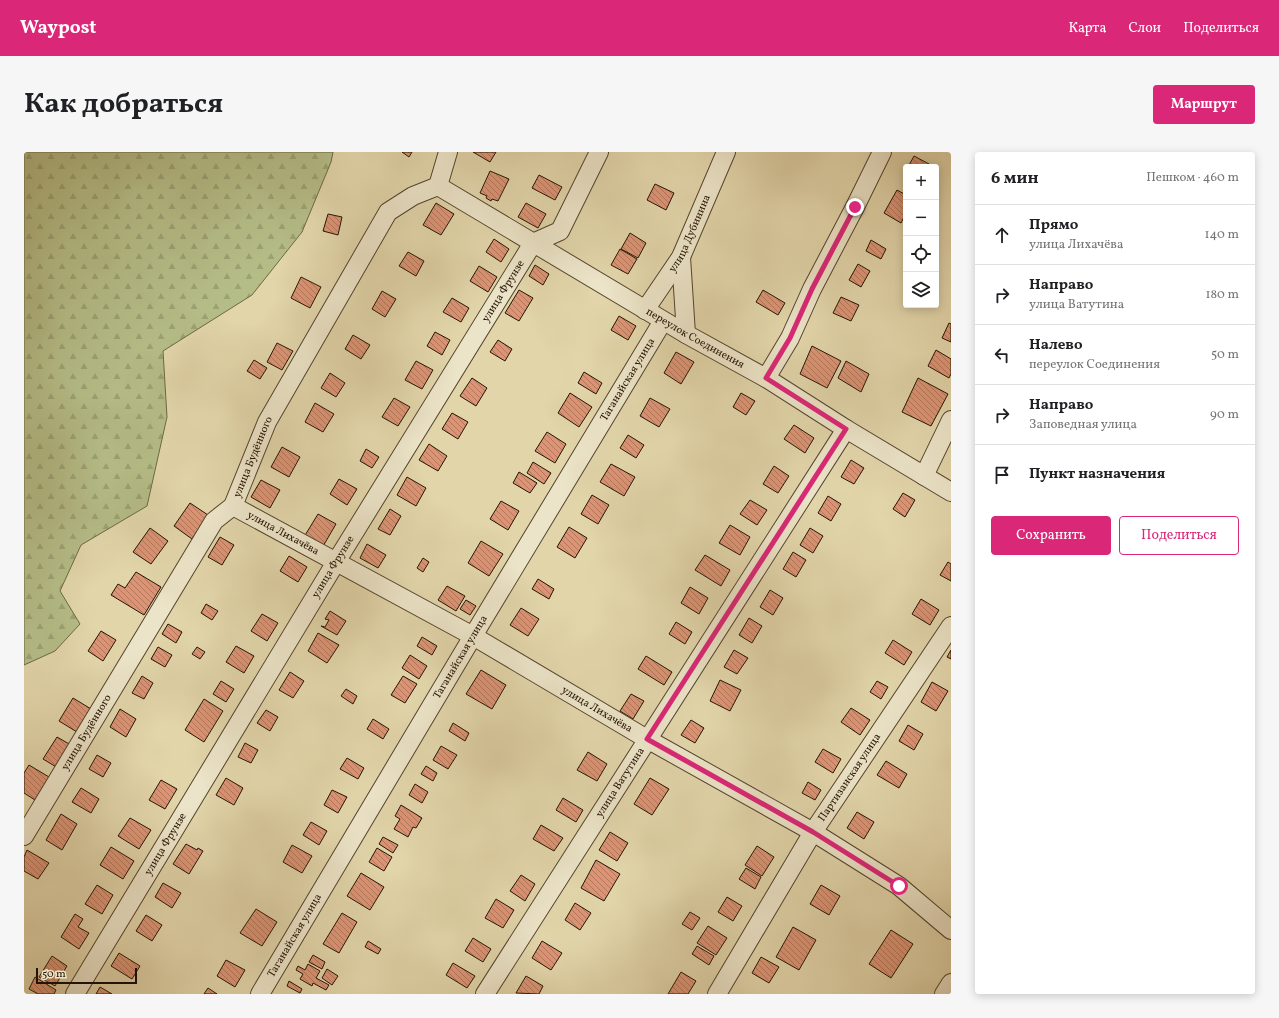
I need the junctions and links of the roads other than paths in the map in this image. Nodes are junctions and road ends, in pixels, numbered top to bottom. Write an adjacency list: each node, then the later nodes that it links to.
1 (448, 152): 5 (street)
2 (599, 152): 6 (street)
3 (726, 152): 7 (street, улица Дубинина)
4 (882, 152): 11 (street)
5 (438, 186): 6 (street, переулок Соединения); 16 (street, улица Будённого)
6 (533, 243): 8 (street, переулок Соединения); 17 (street, улица Фрунзе)
7 (681, 256): 8 (street, улица Дубинина); 10 (street)
8 (645, 310): 9 (street, переулок Соединения)
9 (663, 320): 10 (street, переулок Соединения); 19 (street, Таганайская улица)
10 (686, 334): 11 (street, переулок Соединения)
11 (766, 378): 13 (street, переулок Соединения)
12 (951, 420): 14 (street)
13 (846, 429): 14 (street, переулок Соединения); 20 (street, улица Ватутина)
14 (924, 476): 15 (street, переулок Соединения)
15 (951, 492)
16 (233, 506): 17 (street, улица Лихачёва); 22 (street, улица Будённого)
17 (336, 562): 19 (street, улица Лихачёва); 25 (street, улица Фрунзе)
18 (951, 626): 21 (street, Партизанская улица)
19 (473, 636): 20 (street, улица Лихачёва); 26 (street, Таганайская улица)
20 (647, 739): 21 (street, улица Лихачёва); 27 (street, улица Ватутина)
21 (813, 832): 23 (street, улица Лихачёва); 28 (street, Партизанская улица)
22 (24, 836)
23 (951, 930)
24 (951, 982): 29 (street)
25 (75, 994)
26 (260, 994)
27 (485, 994)
28 (717, 994)
29 (944, 994)

